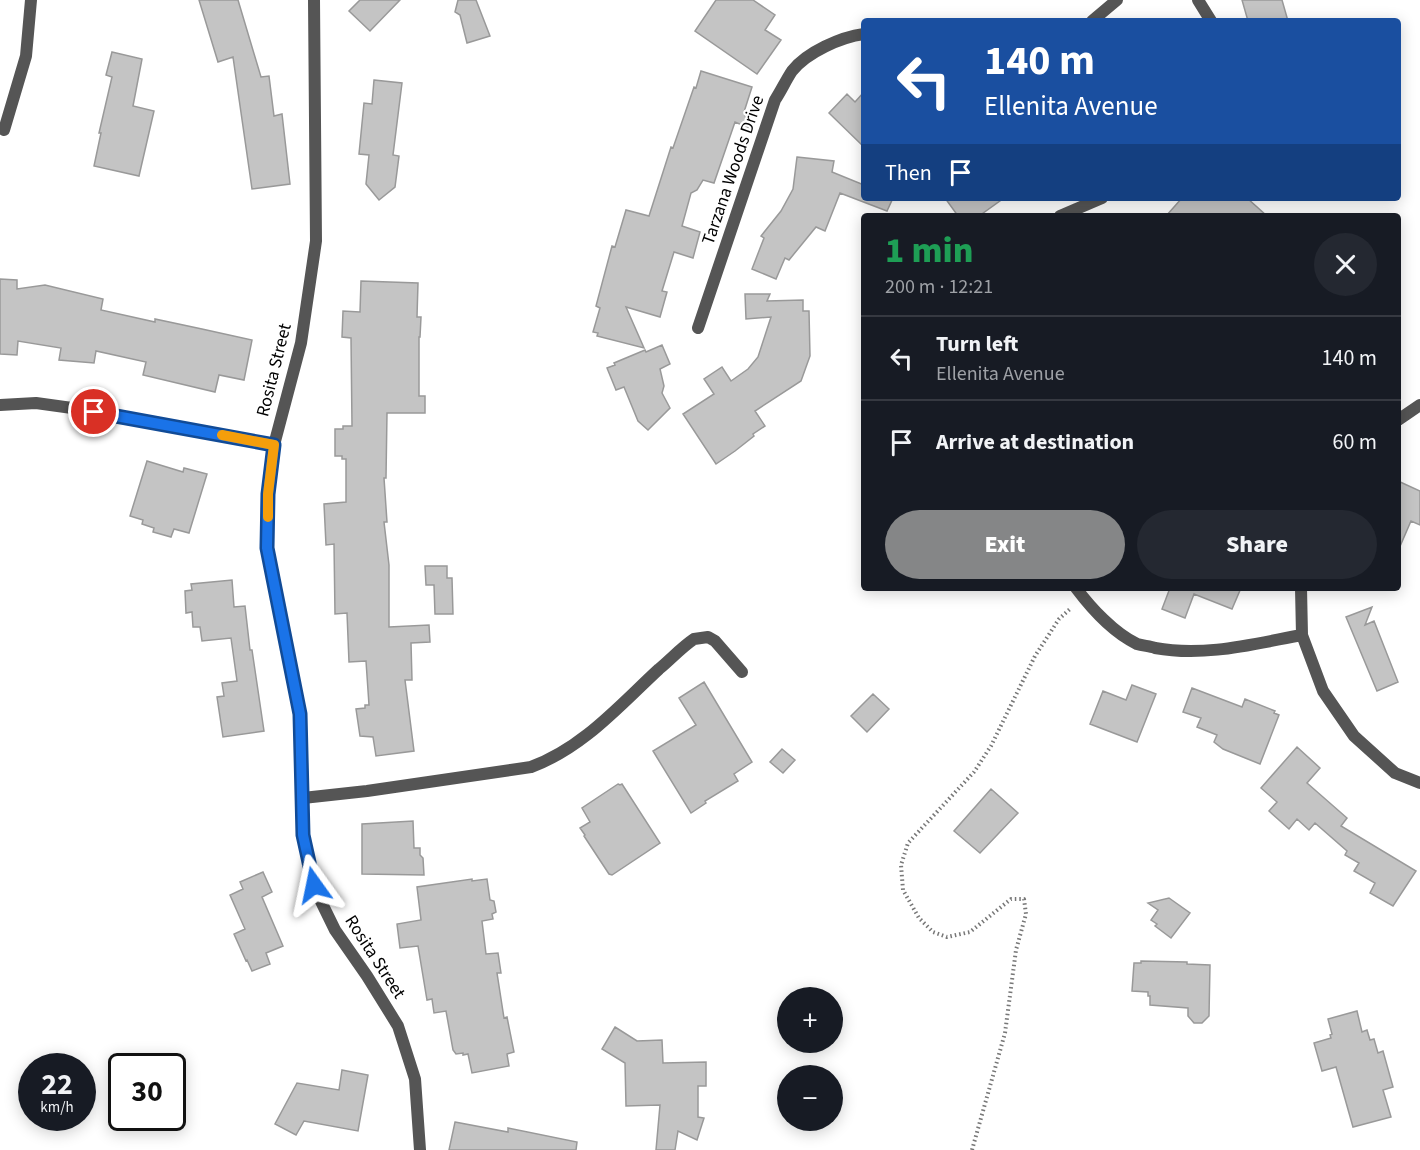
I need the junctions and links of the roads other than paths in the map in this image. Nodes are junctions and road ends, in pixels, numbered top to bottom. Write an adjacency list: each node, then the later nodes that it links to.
1 (31, 0): 8 (street)
2 (314, 0): 15 (street, Rosita Street)
3 (1117, 0): 5 (street)
4 (1198, 0): 6 (street)
5 (1096, 18)
6 (1209, 18)
7 (861, 34): 11 (street, Tarzana Woods Drive)
8 (4, 130)
9 (1095, 201): 10 (street)
10 (1067, 213)
11 (698, 328)
12 (0, 405): 15 (street)
13 (1420, 405): 14 (street)
14 (1401, 418)
15 (274, 445): 21 (street, Rosita Street)
16 (1301, 591): 18 (street)
17 (1080, 593): 18 (street)
18 (1302, 635): 20 (street)
19 (742, 672): 21 (street)
20 (1420, 783)
21 (303, 798): 22 (street, Rosita Street)
22 (420, 1150)

